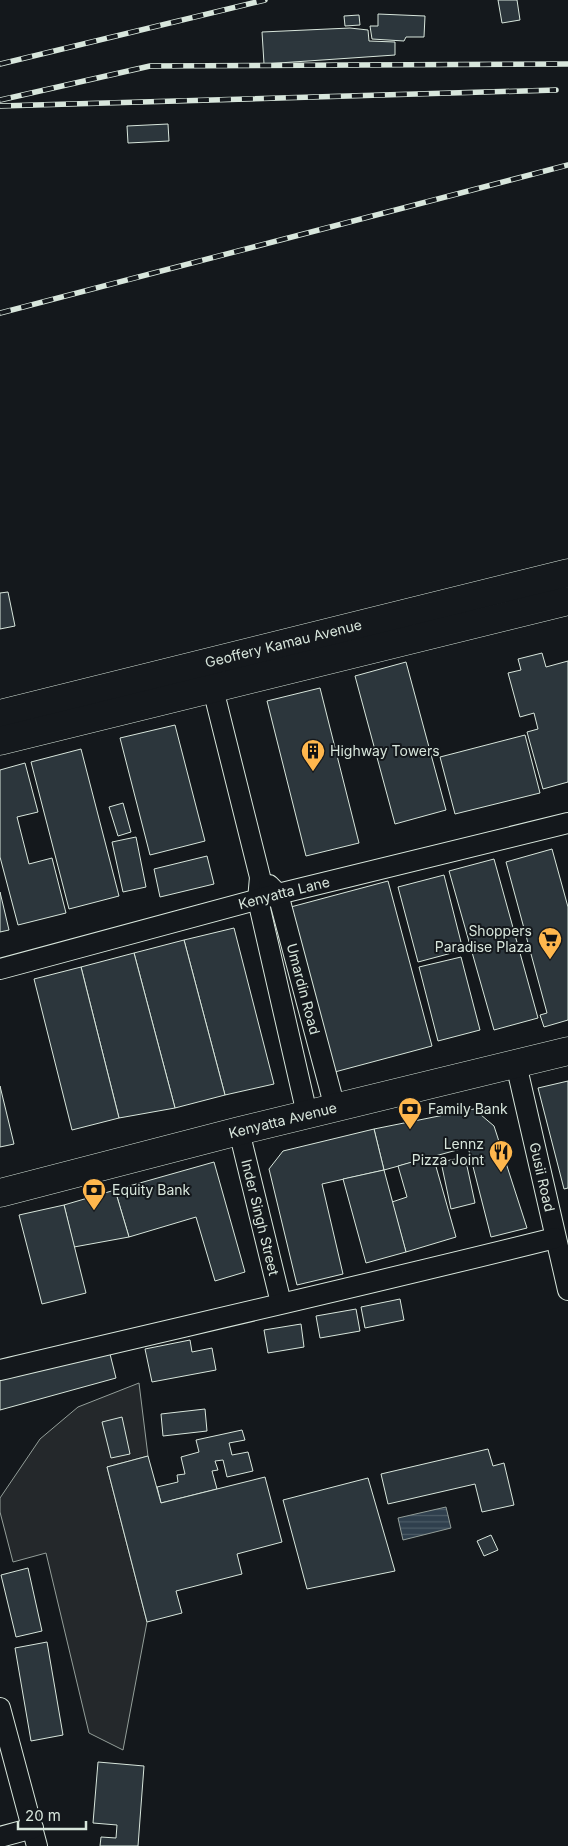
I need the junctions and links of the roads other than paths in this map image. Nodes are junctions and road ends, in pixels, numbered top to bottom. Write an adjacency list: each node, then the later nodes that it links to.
1 (568, 572): 4 (main road, Geoffery Kamau Avenue)
2 (568, 601): 3 (main road, Geoffery Kamau Avenue)
3 (213, 689): 5 (main road, Geoffery Kamau Avenue); 7 (street, Umardin Road)
4 (0, 714)
5 (0, 741)
6 (568, 823): 8 (street, Kenyatta Lane)
7 (260, 877): 8 (street); 9 (street, Umardin Road)
8 (278, 894): 9 (street, Kenyatta Lane); 13 (street, Umardin Road)
9 (258, 900): 10 (street, Kenyatta Lane); 14 (street, Umardin Road)
10 (0, 969)
11 (568, 1051): 12 (main road, Kenyatta Avenue)
12 (516, 1064): 13 (main road, Kenyatta Avenue); 17 (street, Gusii Road)
13 (336, 1108): 14 (main road, Kenyatta Avenue)
14 (308, 1114): 15 (main road, Kenyatta Avenue)
15 (239, 1131): 16 (main road, Kenyatta Avenue); 19 (street, Inder Singh Street)
16 (0, 1193)
17 (556, 1238): 18 (street, Gusii Road); 19 (street)
18 (568, 1290)
19 (281, 1303): 20 (street)
20 (0, 1370)
21 (0, 1711): 22 (street)
22 (6, 1759): 24 (street)
23 (0, 1837): 24 (street)
24 (34, 1837)

